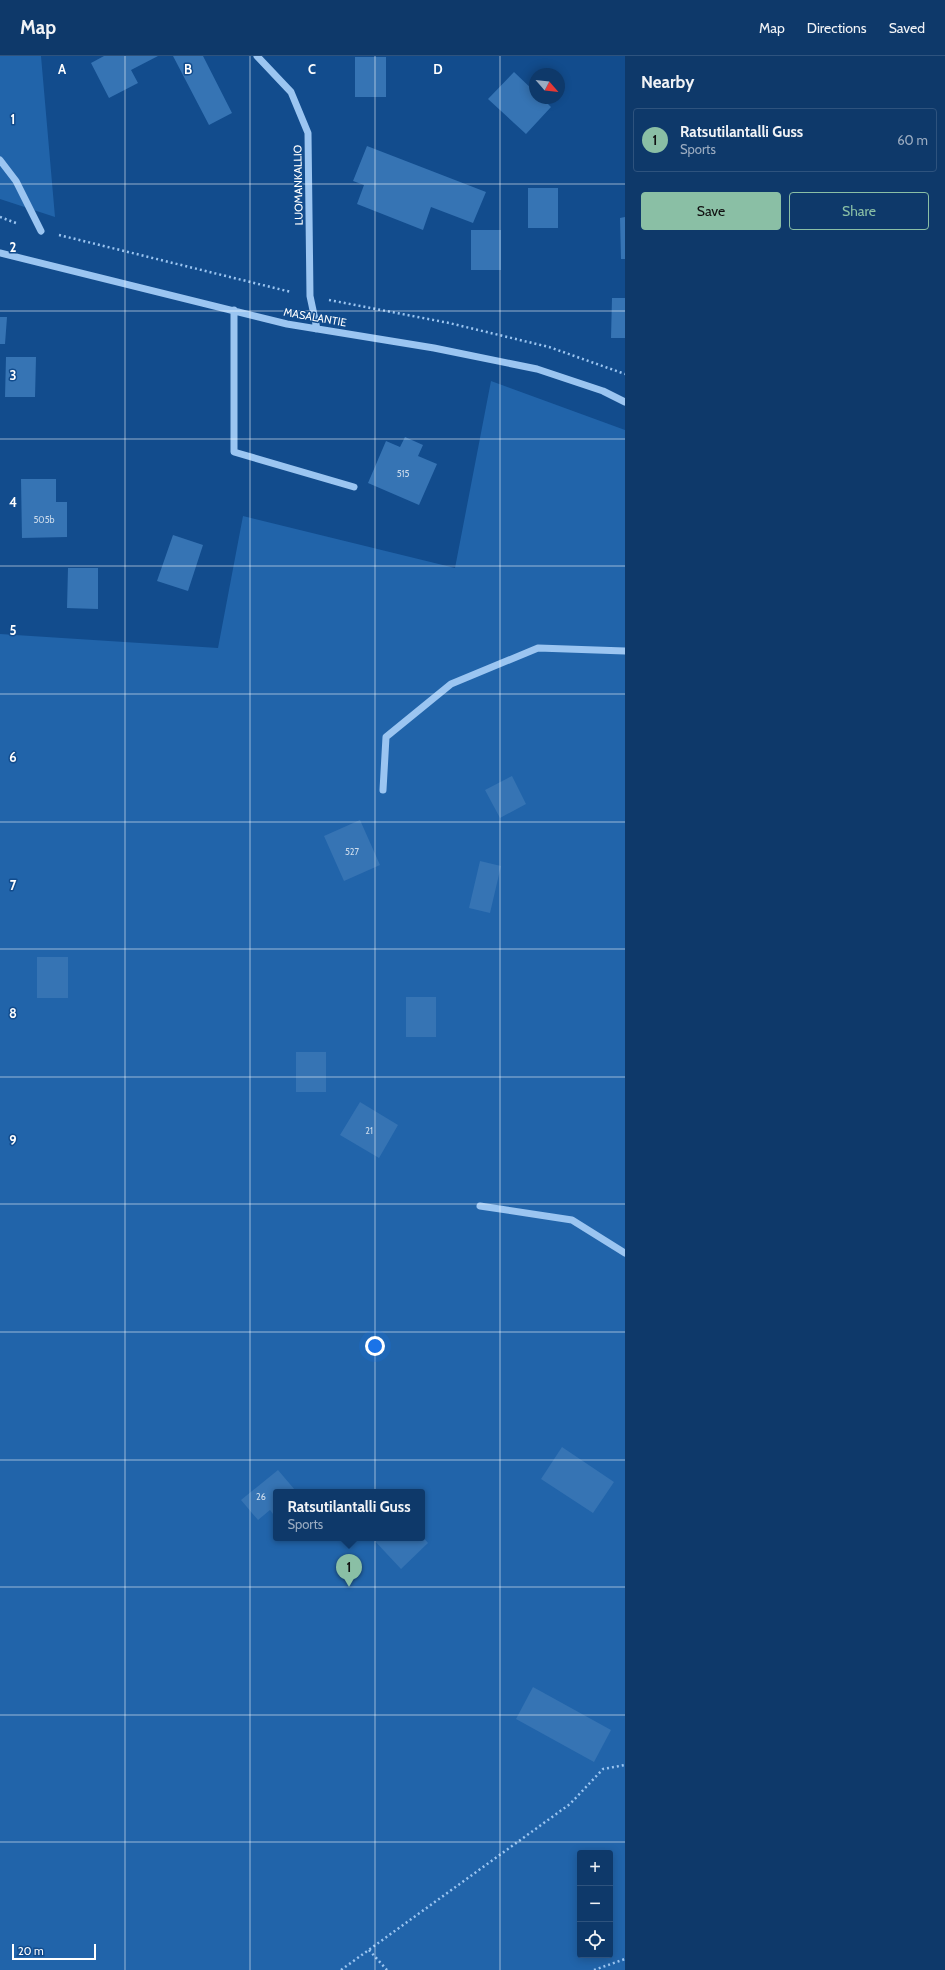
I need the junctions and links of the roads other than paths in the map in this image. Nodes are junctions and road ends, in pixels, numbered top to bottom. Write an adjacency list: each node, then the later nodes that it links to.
1 (257, 56): 6 (street, LUOMANKALLIO)
2 (0, 160): 3 (street)
3 (41, 231)
4 (0, 253): 5 (street, MASALANTIE)
5 (234, 310): 6 (street, MASALANTIE); 8 (street)
6 (317, 329): 7 (street, MASALANTIE)
7 (625, 402)
8 (354, 487)
9 (625, 651): 10 (street)
10 (383, 790)
11 (480, 1206): 12 (street)
12 (625, 1253)

